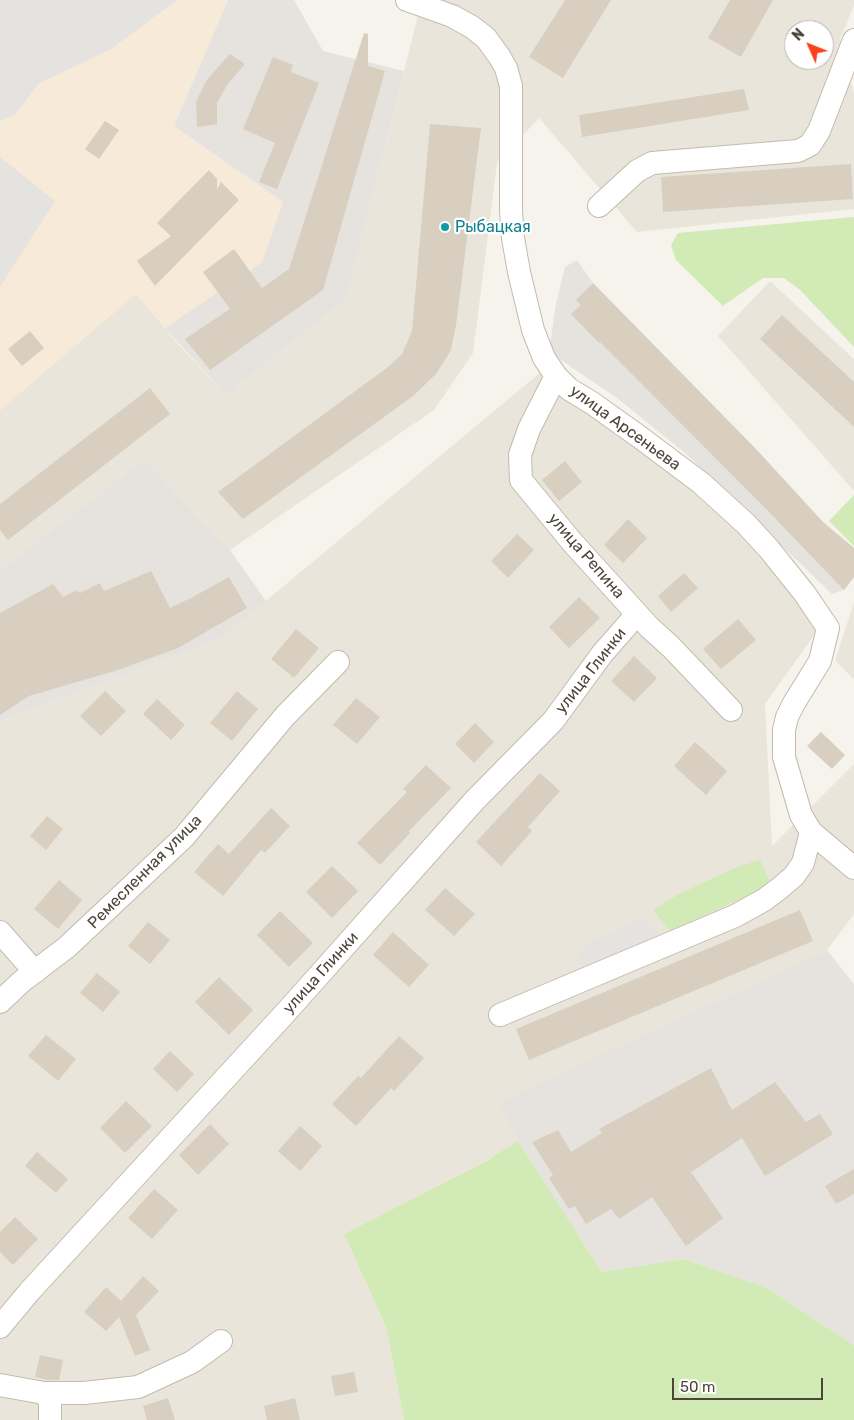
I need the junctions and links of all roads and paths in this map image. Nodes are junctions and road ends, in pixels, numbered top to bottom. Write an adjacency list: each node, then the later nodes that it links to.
1 (407, 0): 4 (street, улица Арсеньева)
2 (854, 40): 3 (street)
3 (599, 206)
4 (556, 376): 5 (street, улица Репина); 8 (street, улица Арсеньева)
5 (637, 614): 7 (street, улица Репина); 14 (street, улица Глинки)
6 (338, 662): 11 (street, Ремесленная улица)
7 (731, 710)
8 (811, 832): 9 (street); 13 (street)
9 (854, 868)
10 (0, 932): 11 (street)
11 (34, 972): 12 (street, Ремесленная улица)
12 (0, 1002)
13 (500, 1015)
14 (0, 1327)
15 (221, 1341): 17 (street)
16 (0, 1385): 17 (street)
17 (44, 1393): 18 (street)
18 (50, 1420)

